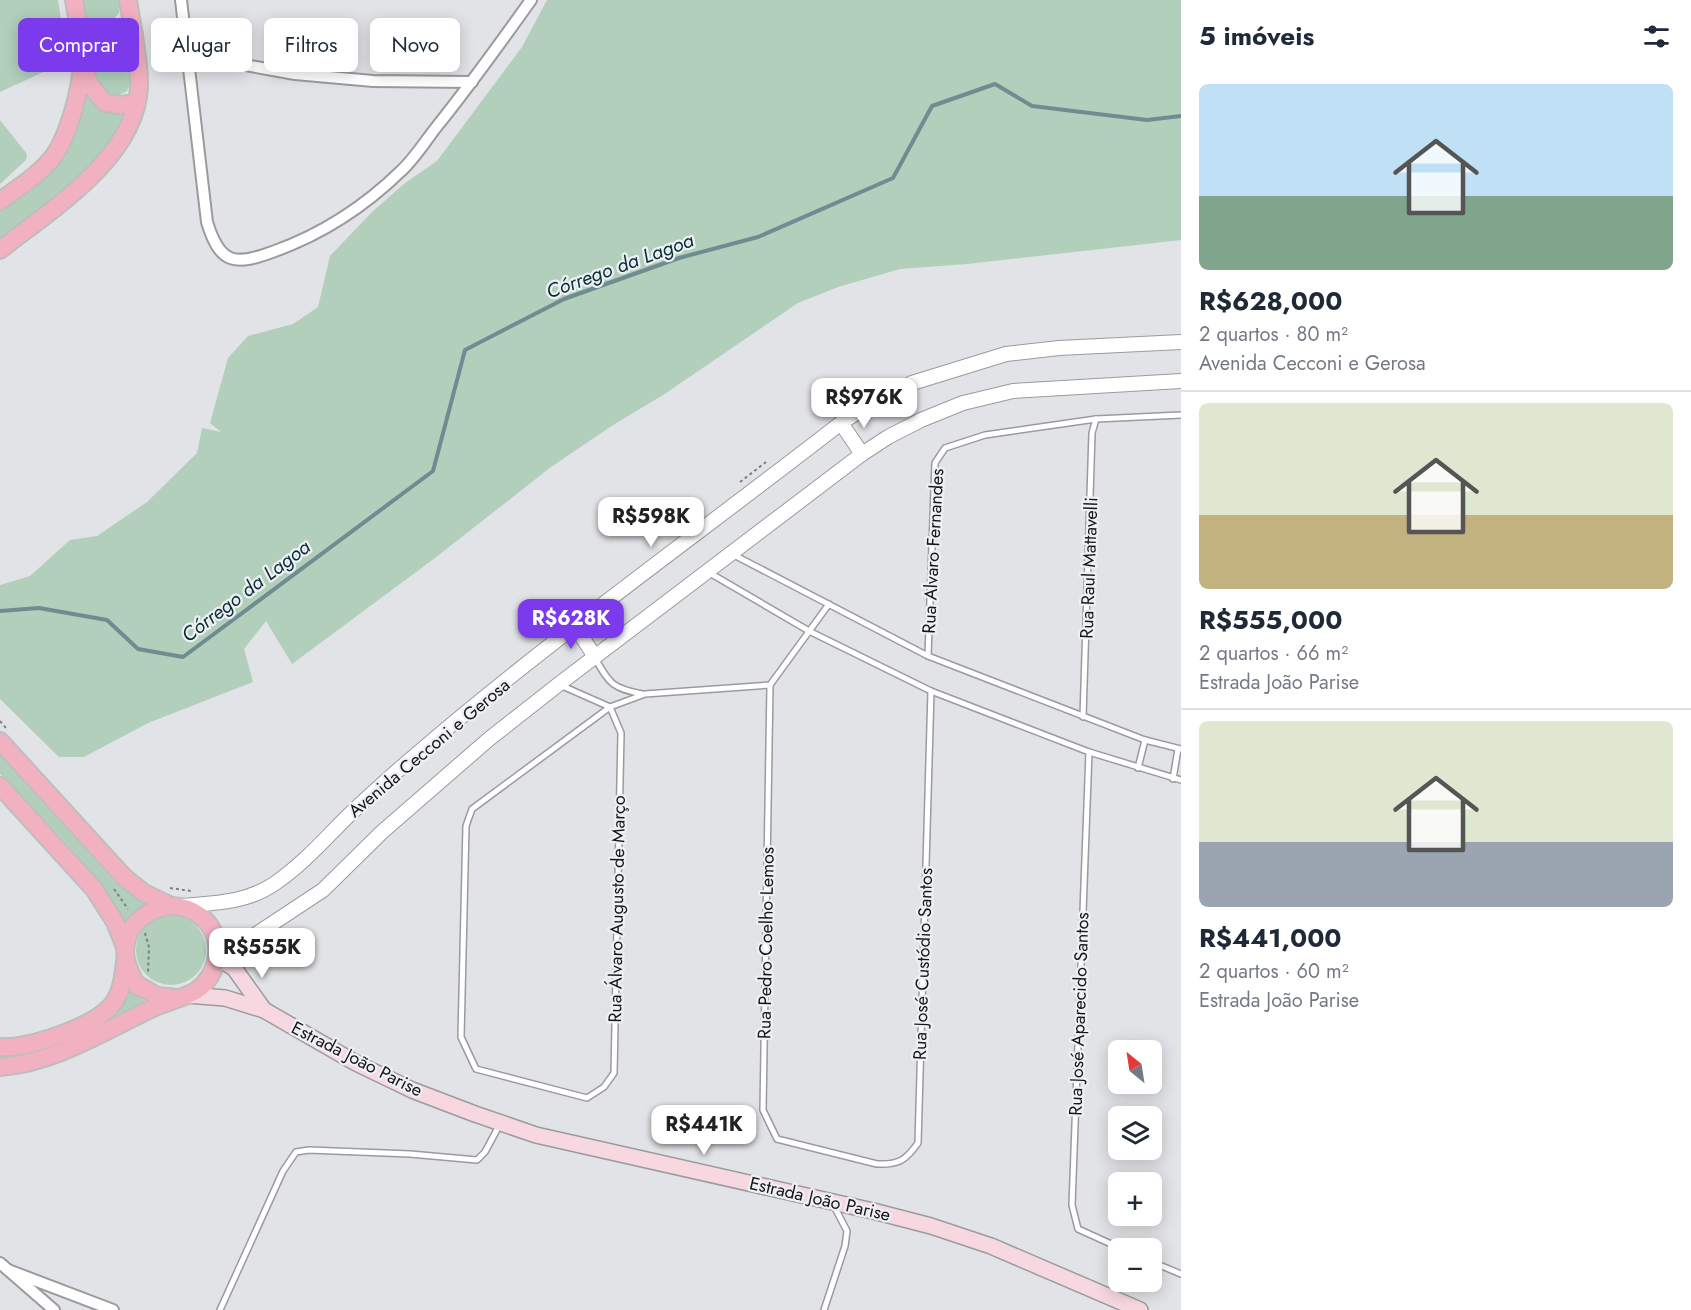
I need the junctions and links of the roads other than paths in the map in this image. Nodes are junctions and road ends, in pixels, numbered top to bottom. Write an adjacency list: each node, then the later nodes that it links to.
1 (74, 0): 5 (main road)
2 (128, 0): 6 (main road)
3 (181, 0): 7 (street)
4 (531, 0): 13 (street)
5 (76, 18)
6 (131, 18)
7 (184, 18)
8 (252, 66): 13 (street)
9 (80, 72): 15 (main road)
10 (86, 72): 14 (main road)
11 (137, 72): 14 (main road)
12 (191, 72): 13 (street)
13 (472, 82)
14 (136, 104): 16 (main road)
15 (0, 201)
16 (0, 250)
17 (1181, 342): 21 (street, Avenida Cecconi e Gerosa)
18 (1181, 381): 22 (street, Avenida Cecconi e Gerosa)
19 (1181, 415): 20 (lane)
20 (1096, 420): 28 (lane, Rua Alvaro Fernandes); 35 (lane, Rua Raul Mattavelli)
21 (841, 423): 22 (street); 26 (street, Avenida Cecconi e Gerosa)
22 (862, 454): 23 (street, Avenida Cecconi e Gerosa)
23 (730, 553): 24 (street, Avenida Cecconi e Gerosa); 25 (lane)
24 (707, 571): 27 (lane); 29 (street, Avenida Cecconi e Gerosa)
25 (829, 604): 27 (lane); 28 (lane)
26 (575, 626): 29 (street); 44 (street, Avenida Cecconi e Gerosa)
27 (809, 631): 31 (lane); 32 (lane)
28 (928, 656): 35 (lane)
29 (595, 657): 30 (street, Avenida Cecconi e Gerosa); 33 (lane)
30 (559, 684): 34 (lane); 45 (street, Avenida Cecconi e Gerosa)
31 (770, 685): 33 (lane); 54 (lane, Rua Pedro Coelho Lemos)
32 (931, 691): 39 (lane); 54 (lane, Rua José Custódio Santos)
33 (645, 694): 34 (lane)
34 (610, 707): 34 (lane, Rua Álvaro Augusto de Março)
35 (1083, 717): 37 (lane)
36 (4, 735): 44 (main road)
37 (1145, 740): 38 (lane); 40 (lane)
38 (1180, 749): 41 (lane)
39 (1089, 752): 40 (lane); 56 (lane, Rua José Aparecido Santos)
40 (1138, 768): 41 (lane)
41 (1173, 779): 42 (lane)
42 (1181, 780)
43 (0, 786): 46 (main road)
44 (176, 906): 46 (main road); 47 (main road)
45 (235, 951): 47 (street, Avenida Cecconi e Gerosa); 48 (main road)
46 (125, 954): 49 (main road); 51 (main road)
47 (217, 958): 48 (main road, Estrada João Parise); 49 (main road)
48 (234, 968): 50 (main road, Estrada João Parise)
49 (182, 996): 50 (main road, Estrada João Parise); 52 (main road)
50 (264, 1010): 53 (main road, Estrada João Parise)
51 (0, 1047)
52 (0, 1067)
53 (500, 1122): 55 (main road, Estrada João Parise); 63 (lane)
54 (833, 1152)
55 (832, 1202): 60 (main road, Estrada João Parise); 64 (lane)
56 (1108, 1243)
57 (4, 1266): 61 (street); 62 (street)
58 (1162, 1266): 59 (lane)
59 (1181, 1274)
60 (1114, 1305): 65 (main road, Estrada João Parise)
61 (54, 1310)
62 (113, 1310)
63 (220, 1310)
64 (824, 1310)
65 (1140, 1310)

